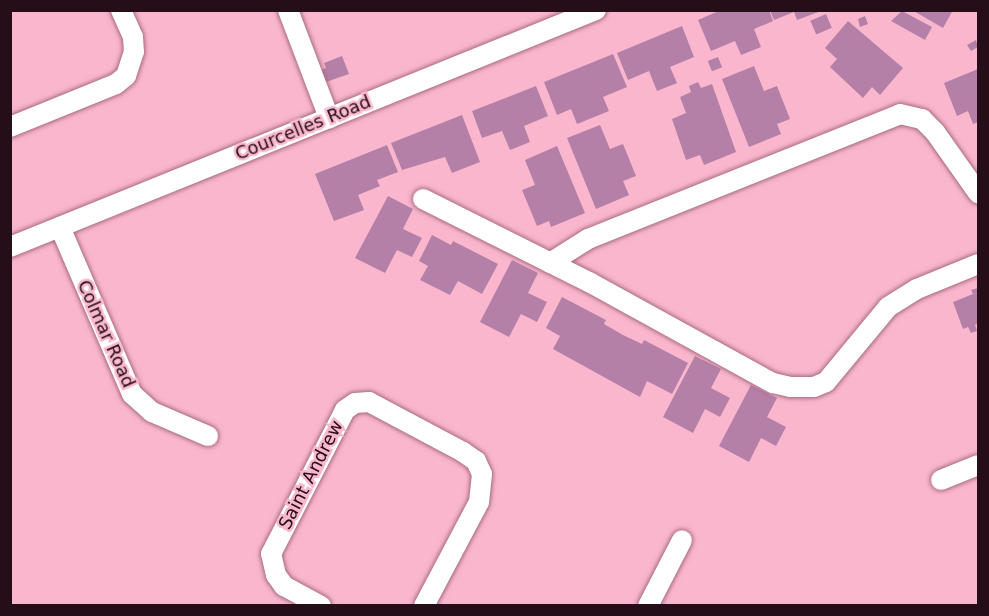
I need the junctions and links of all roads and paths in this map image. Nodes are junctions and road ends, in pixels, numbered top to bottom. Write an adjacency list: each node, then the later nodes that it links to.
1 (121, 10): 5 (street)
2 (288, 10): 4 (street)
3 (596, 10): 4 (street, Courcelles Road)
4 (329, 118): 8 (street, Courcelles Road)
5 (10, 127)
6 (977, 188): 10 (street)
7 (423, 199): 10 (street)
8 (60, 227): 9 (street, Courcelles Road); 12 (street, Colmar Road)
9 (10, 246)
10 (550, 262): 11 (street)
11 (978, 264)
12 (208, 436)
13 (978, 465): 14 (street)
14 (941, 480)
15 (682, 540): 18 (street)
16 (321, 606): 17 (street, Saint Andrew)
17 (424, 606)
18 (648, 606)

